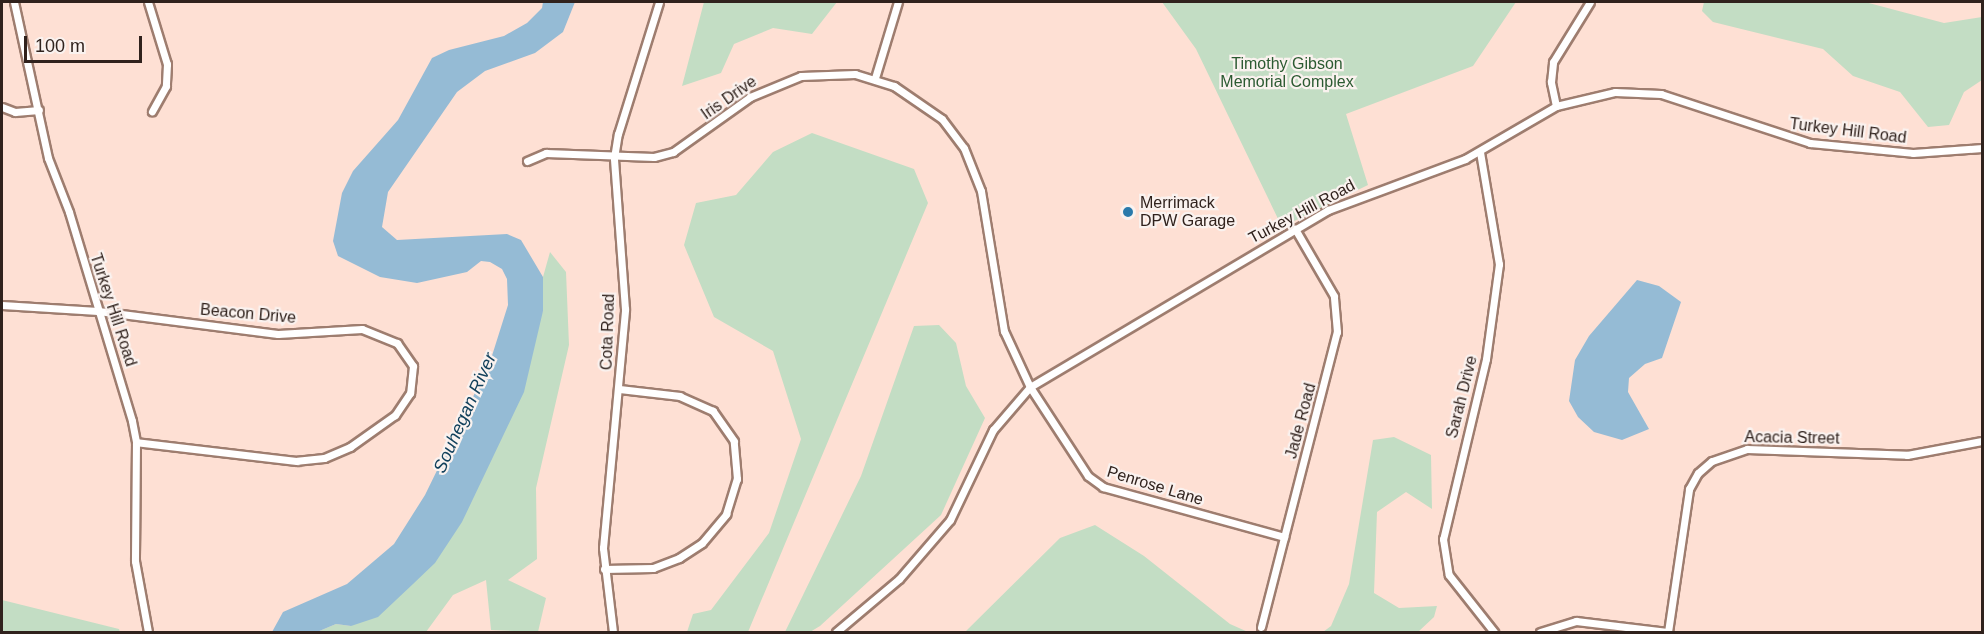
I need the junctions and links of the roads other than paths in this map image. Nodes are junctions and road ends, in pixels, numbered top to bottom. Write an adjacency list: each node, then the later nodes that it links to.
1 (14, 2): 9 (street, Turkey Hill Road)
2 (148, 2): 10 (street)
3 (659, 2): 13 (street, Cota Road)
4 (898, 2): 6 (street)
5 (1590, 2): 7 (street)
6 (875, 78): 13 (street, Iris Drive); 18 (street, Iris Drive)
7 (1556, 106): 11 (street, Turkey Hill Road); 12 (street, Turkey Hill Road)
8 (2, 107): 9 (street)
9 (39, 110): 17 (street, Turkey Hill Road)
10 (152, 111)
11 (1983, 148)
12 (1480, 152): 15 (street, Turkey Hill Road); 28 (street, Sarah Drive)
13 (614, 158): 14 (street, Iris Drive); 19 (street, Cota Road)
14 (527, 161)
15 (1295, 229): 18 (street, Turkey Hill Road); 22 (street, Jade Road)
16 (2, 304): 17 (street, Beacon Drive)
17 (98, 310): 21 (street, Turkey Hill Road); 21 (street, Beacon Drive)
18 (1030, 387): 22 (street, Penrose Lane); 27 (street, Turkey Hill Road)
19 (619, 389): 23 (street, Cota Road); 23 (street)
20 (1983, 441): 30 (street, Acacia Street)
21 (136, 442): 25 (street, Turkey Hill Road)
22 (1284, 537): 24 (street, Jade Road)
23 (604, 570): 26 (street, Cota Road)
24 (1261, 627)
25 (148, 633)
26 (613, 633)
27 (836, 633)
28 (1494, 633)
29 (1540, 633): 30 (street)
30 (1668, 633)

